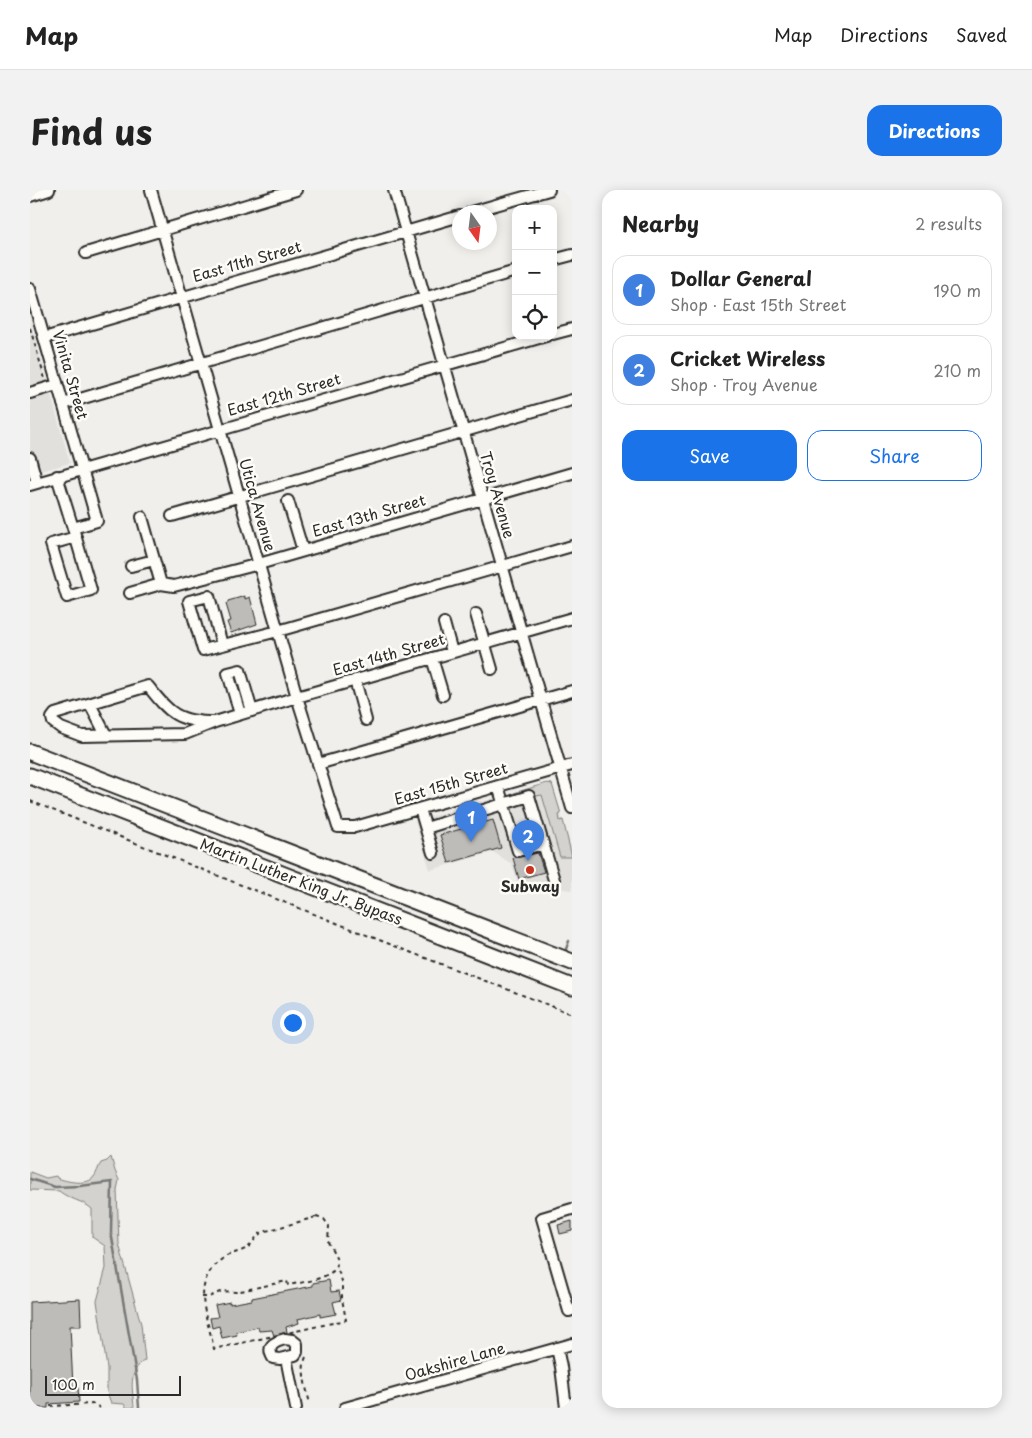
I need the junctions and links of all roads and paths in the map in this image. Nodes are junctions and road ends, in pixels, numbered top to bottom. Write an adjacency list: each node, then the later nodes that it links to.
1 (49, 190): 6 (street)
2 (151, 190): 9 (street, Utica Avenue)
3 (296, 190): 9 (street)
4 (394, 190): 10 (street, Troy Avenue)
5 (549, 190): 7 (street)
6 (30, 196)
7 (496, 205)
8 (452, 218): 10 (street, East 11th Street)
9 (162, 230): 11 (street); 16 (street, Utica Avenue)
10 (405, 232): 16 (street, East 11th Street); 17 (street, Troy Avenue)
11 (86, 253)
12 (572, 255): 13 (street)
13 (557, 259)
14 (512, 273): 17 (street)
15 (30, 289): 21 (street, Vinita Street)
16 (181, 297): 21 (street, East 11th Street); 23 (street, Utica Avenue)
17 (425, 298): 23 (street); 24 (street, Troy Avenue)
18 (30, 328): 25 (path)
19 (572, 329): 20 (street)
20 (557, 333)
21 (44, 338): 26 (street, Vinita Street)
22 (532, 340): 24 (street, East 12th Street)
23 (200, 364): 29 (street); 30 (street, Utica Avenue)
24 (444, 366): 30 (street, East 12th Street); 31 (street, Troy Avenue)
25 (46, 381)
26 (58, 385): 27 (street); 29 (street, Vinita Street)
27 (30, 393)
28 (572, 400): 31 (street)
29 (63, 404): 33 (street, Vinita Street)
30 (220, 429): 33 (street, East 12th Street); 37 (street, Utica Avenue)
31 (463, 432): 37 (street); 38 (street, Troy Avenue)
32 (30, 458): 36 (street)
33 (82, 469): 35 (street, East 12th Street); 42 (street, Vinita Street)
34 (572, 472): 38 (street, East 13th Street)
35 (57, 476): 36 (street, East 12th Street); 42 (street)
36 (34, 484)
37 (239, 496): 41 (street); 46 (street, Utica Avenue)
38 (482, 499): 44 (street, East 13th Street); 48 (street, Troy Avenue)
39 (288, 502): 44 (street)
40 (142, 516): 45 (street)
41 (172, 516)
42 (74, 532): 42 (street)
43 (572, 546): 48 (street)
44 (303, 551): 46 (street, East 13th Street)
45 (154, 560): 47 (street); 49 (street)
46 (259, 564): 49 (street, East 13th Street); 54 (street, Utica Avenue)
47 (131, 566)
48 (502, 566): 54 (street); 55 (street, Troy Avenue)
49 (161, 584): 50 (street)
50 (130, 593)
51 (476, 614): 56 (street)
52 (572, 618): 55 (street, East 14th Street)
53 (444, 623): 58 (street)
54 (278, 631): 57 (street); 64 (street, Utica Avenue)
55 (521, 632): 56 (street, East 14th Street); 65 (street, Troy Avenue)
56 (484, 643): 58 (street, East 14th Street); 60 (street)
57 (222, 645): 57 (street)
58 (452, 652): 59 (street, East 14th Street)
59 (432, 658): 61 (street, East 14th Street); 63 (street)
60 (492, 669)
61 (355, 680): 64 (street, East 14th Street); 69 (street)
62 (572, 691): 65 (street)
63 (443, 695)
64 (297, 697): 67 (street, East 14th Street); 73 (street, Utica Avenue)
65 (541, 700): 73 (street); 75 (street, Troy Avenue)
66 (90, 704): 70 (street); 71 (street); 71 (street, East 14th Street)
67 (252, 711): 68 (street, East 14th Street); 68 (street)
68 (240, 714): 70 (street, East 14th Street)
69 (366, 720)
70 (215, 722): 71 (street, East 14th Street)
71 (106, 735)
72 (30, 752): 87 (highway, Martin Luther King Jr. Bypass)
73 (318, 764): 82 (street, Utica Avenue)
74 (572, 765): 75 (street, East 15th Street)
75 (561, 768): 77 (street, East 15th Street); 81 (street, Troy Avenue)
76 (30, 776): 88 (highway, Martin Luther King Jr. Bypass)
77 (498, 786): 79 (street); 80 (street, East 15th Street)
78 (30, 801): 89 (path)
79 (504, 804): 83 (street); 84 (street); 84 (street)
80 (420, 808): 82 (street, East 15th Street); 83 (street)
81 (572, 808)
82 (338, 827)
83 (426, 828): 85 (street)
84 (543, 844): 86 (street)
85 (433, 853)
86 (554, 880)
87 (571, 961)
88 (572, 987)
89 (572, 1014)
90 (572, 1209): 93 (street)
91 (337, 1268): 92 (path); 92 (path); 94 (path)
92 (202, 1297): 94 (path)
93 (572, 1310)
94 (300, 1330): 95 (path)
95 (302, 1338)
96 (572, 1344): 97 (street, Oakshire Lane)
97 (557, 1348): 104 (street, Oakshire Lane); 105 (street)
98 (304, 1351): 100 (path)
99 (286, 1358): 103 (street)
100 (310, 1404)
101 (50, 1406): 102 (path)
102 (100, 1408)
103 (296, 1408)
104 (345, 1408)
105 (566, 1408)

